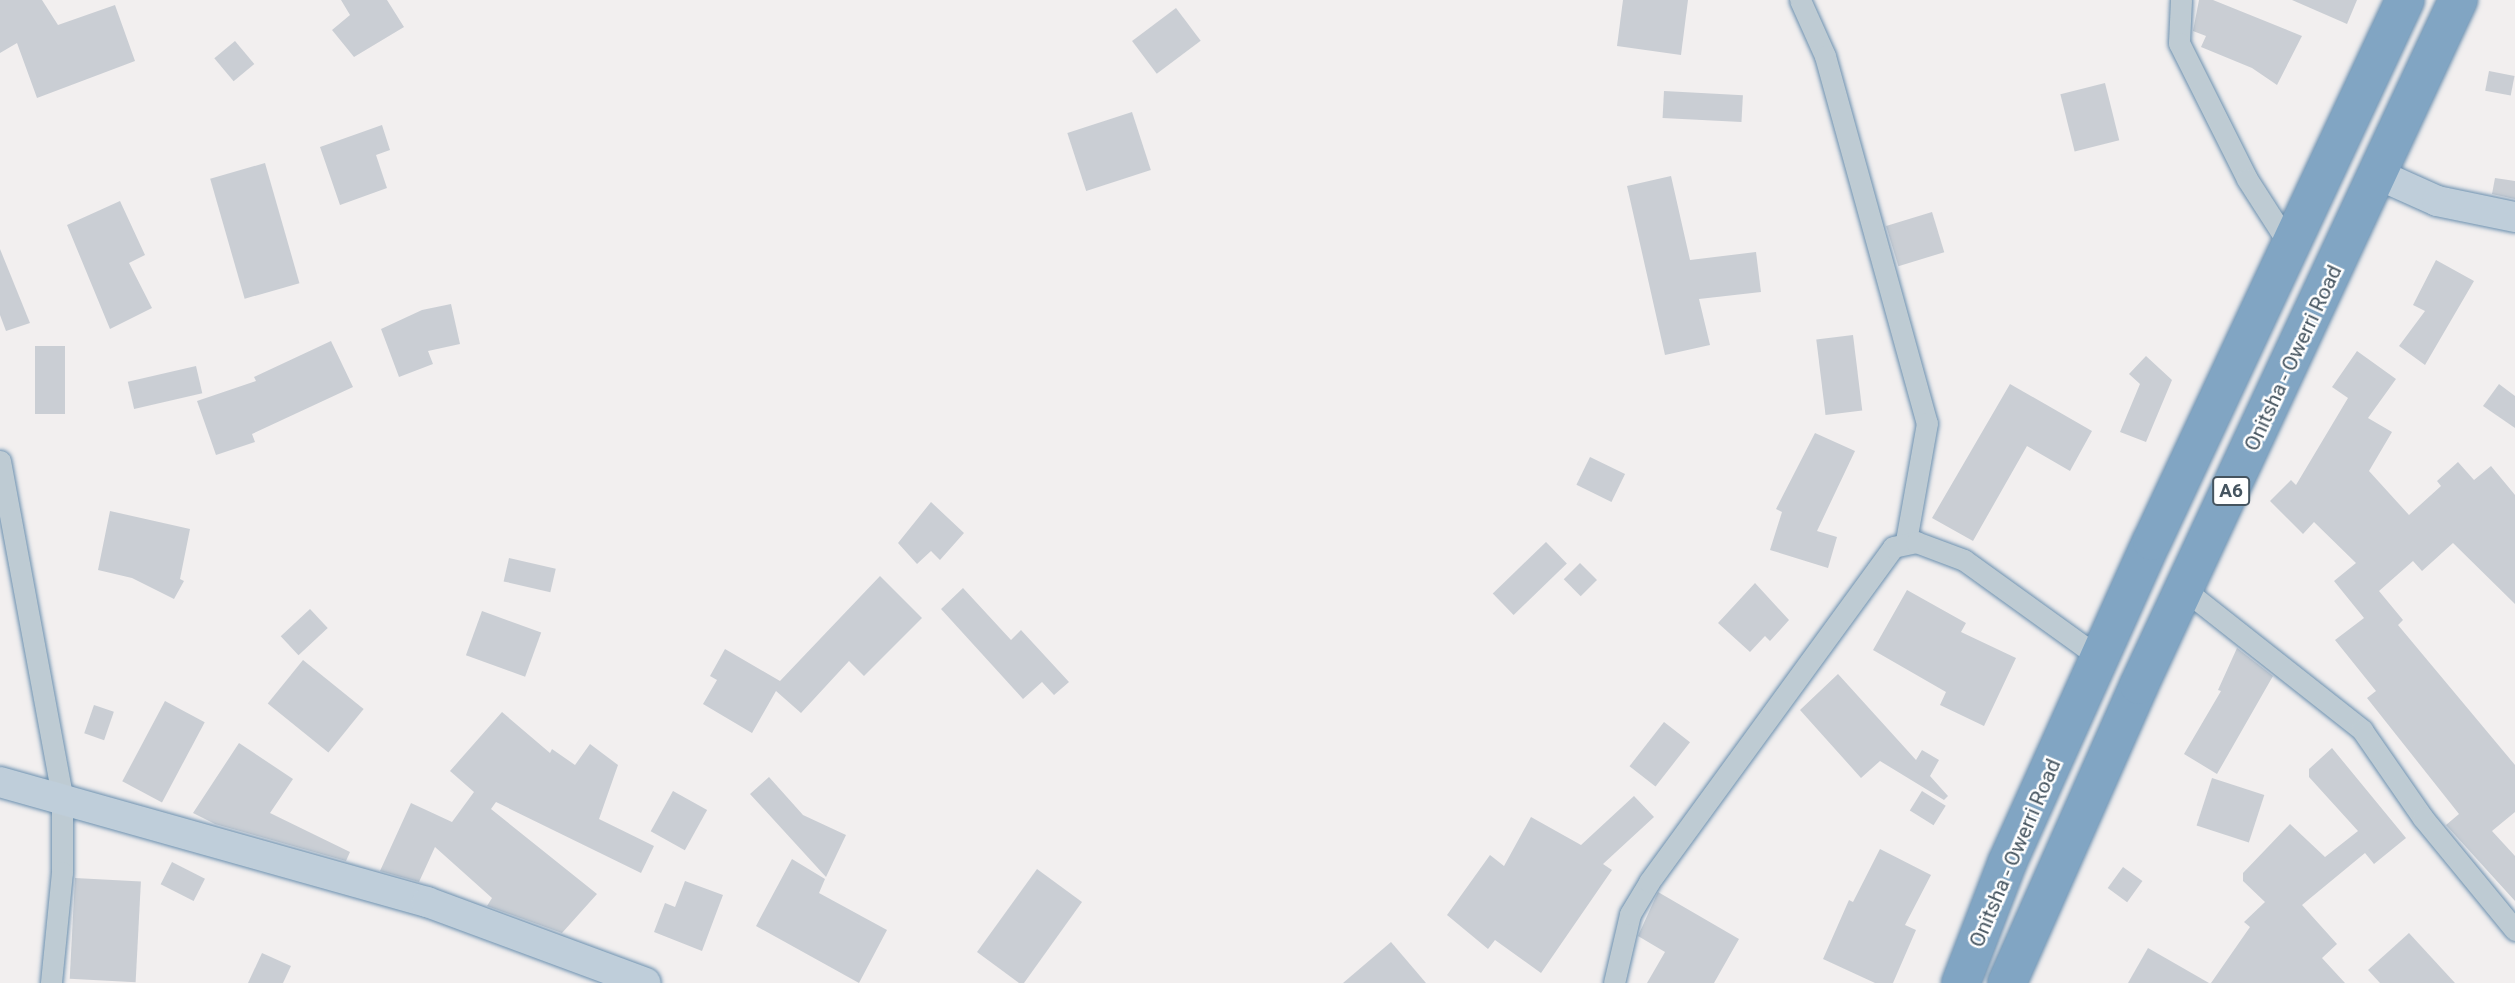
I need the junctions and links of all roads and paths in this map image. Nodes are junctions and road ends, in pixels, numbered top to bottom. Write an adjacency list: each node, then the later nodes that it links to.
1 (1800, 0): 9 (street)
2 (2181, 0): 7 (street)
3 (2405, 0): 7 (highway, Onitsha - Owerri Road / A6)
4 (2458, 0): 5 (highway, Onitsha - Owerri Road / A6)
5 (2377, 174): 6 (street); 10 (highway, Onitsha - Owerri Road / A6)
6 (2515, 217)
7 (2290, 246): 11 (highway, Onitsha - Owerri Road / A6)
8 (0, 461): 13 (street)
9 (1906, 541): 11 (street); 17 (street)
10 (2185, 590): 14 (street); 19 (highway, Onitsha - Owerri Road / A6)
11 (2100, 658): 18 (highway, Onitsha - Owerri Road / A6)
12 (0, 782): 13 (street)
13 (62, 797): 15 (street); 16 (street)
14 (2515, 930)
15 (51, 983)
16 (646, 983)
17 (1614, 983)
18 (1961, 983)
19 (2007, 983)

